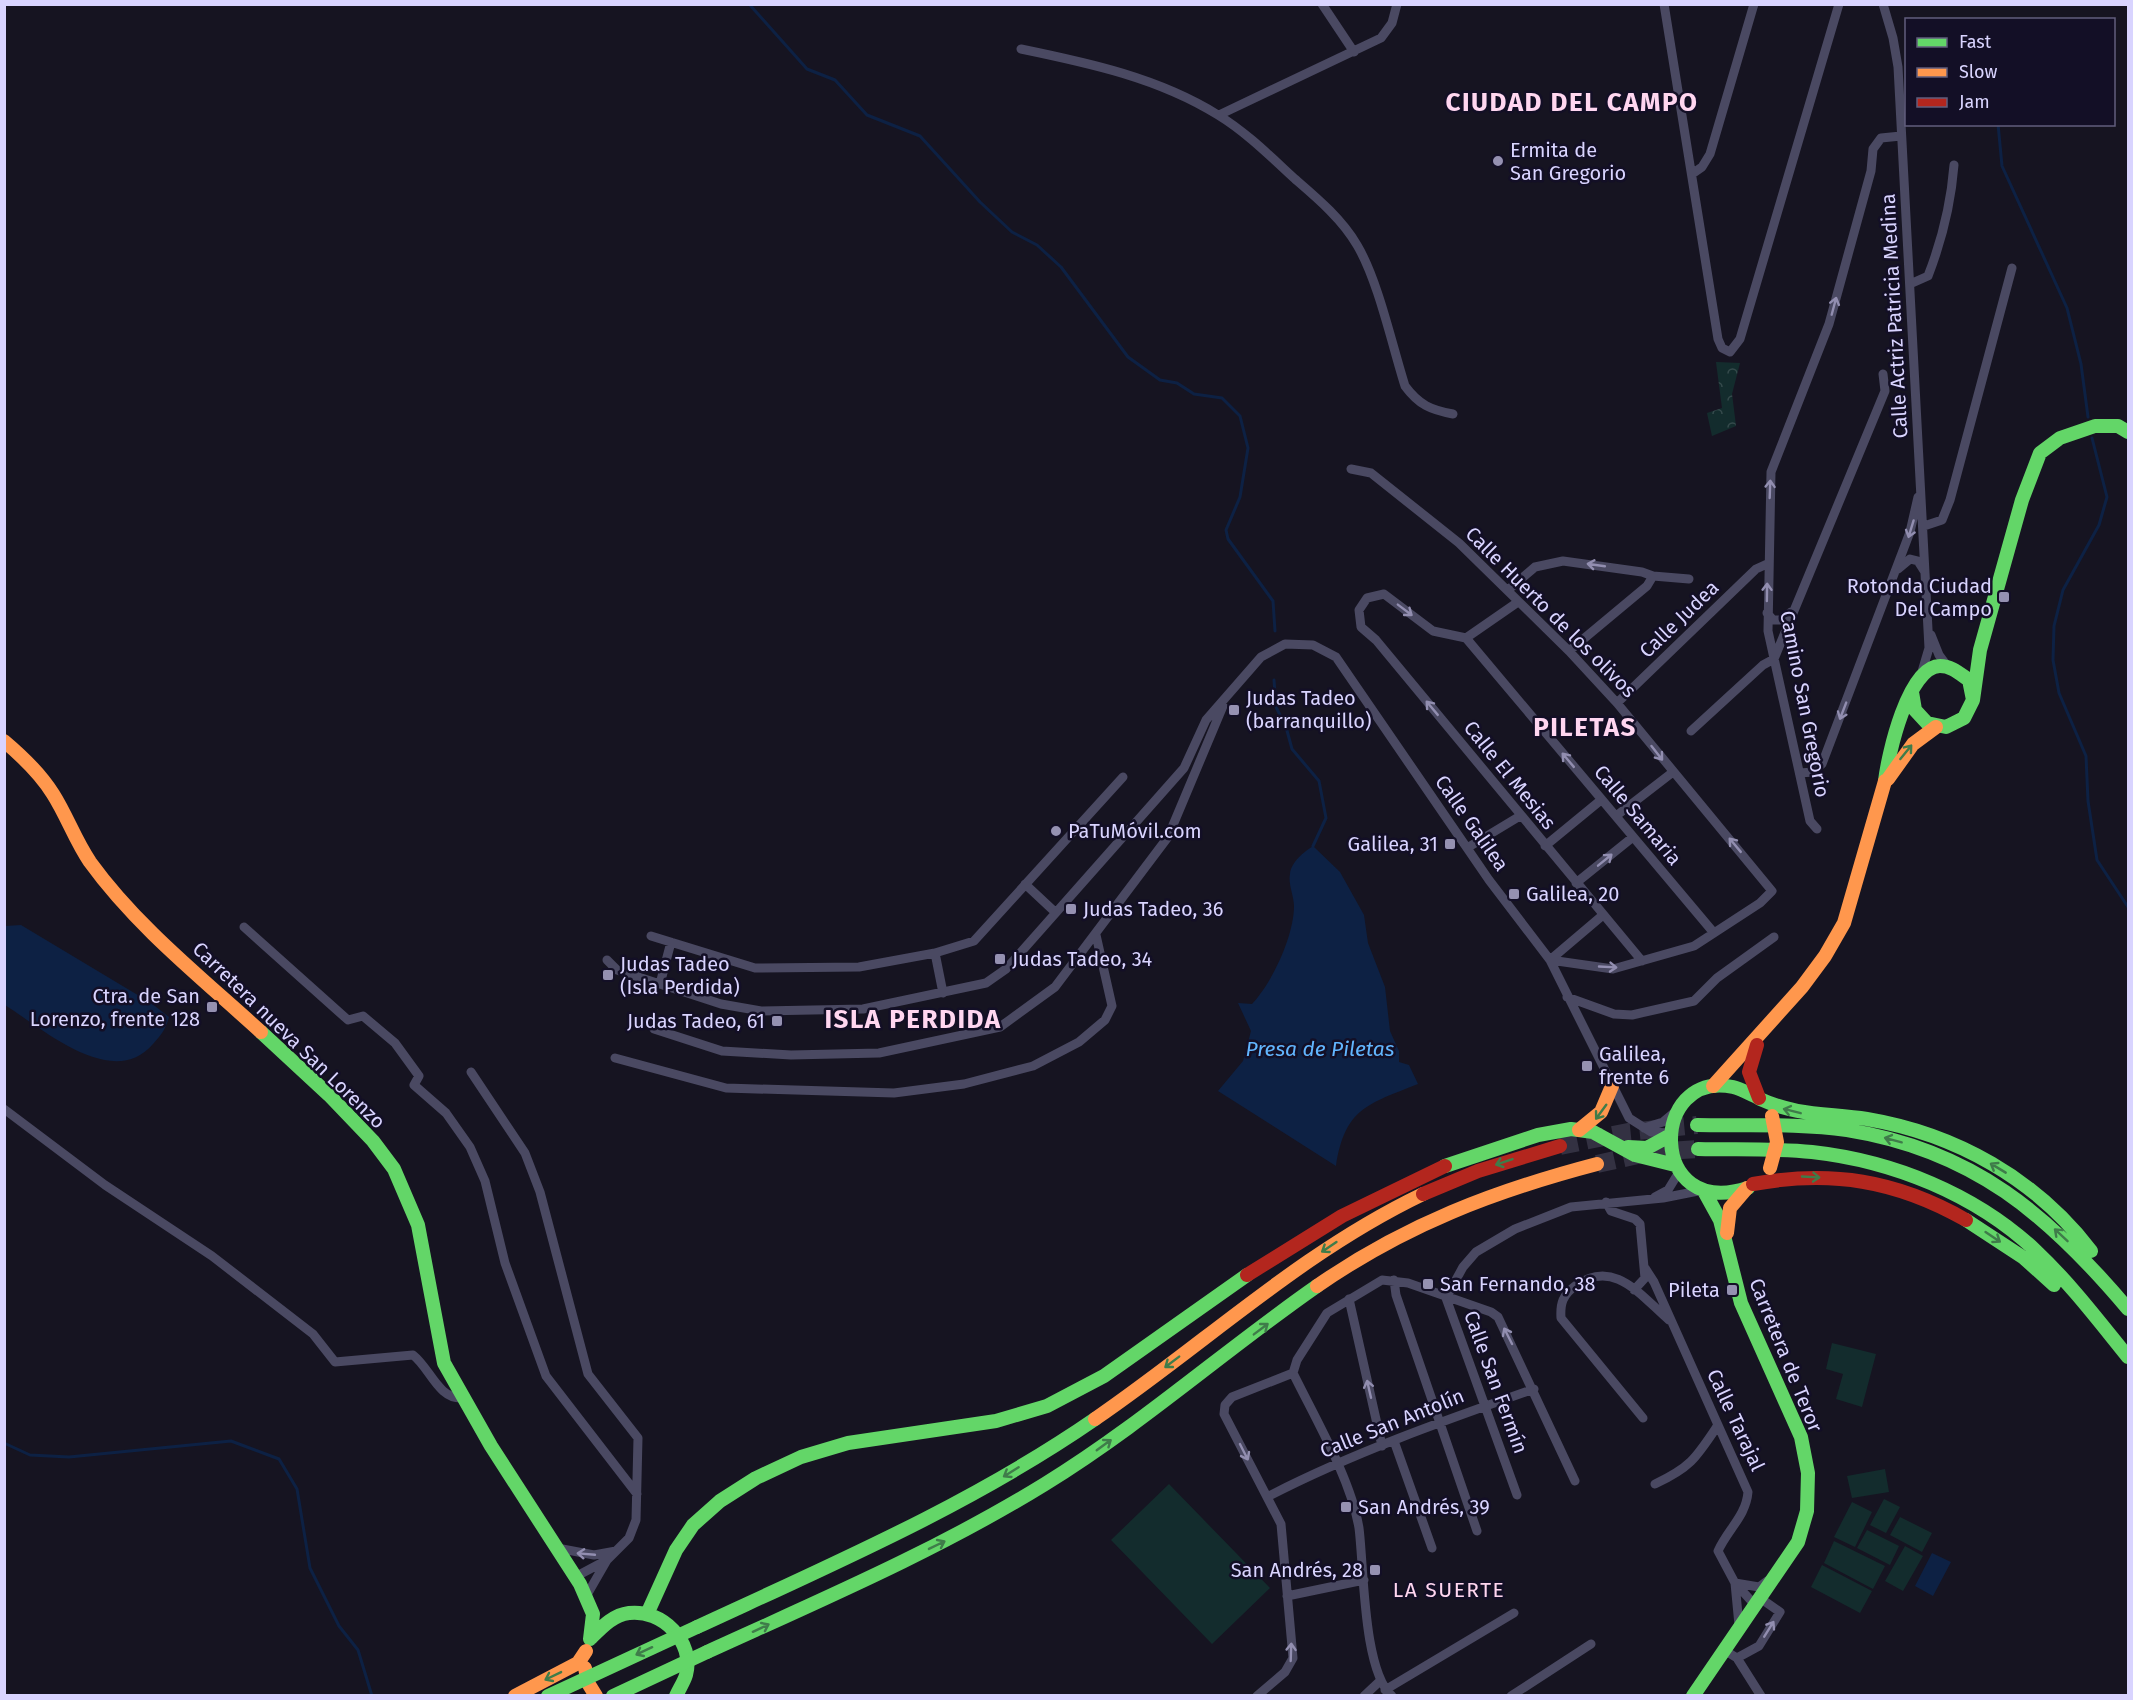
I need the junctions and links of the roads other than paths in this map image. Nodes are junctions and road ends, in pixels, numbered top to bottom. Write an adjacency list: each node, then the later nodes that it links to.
1 (1322, 4): 8 (street)
2 (1397, 4): 8 (street)
3 (1664, 4): 12 (street)
4 (1754, 4): 12 (street)
5 (1839, 4): 12 (street)
6 (1883, 4): 10 (street, Calle Actriz Patricia Medina)
7 (1022, 49): 9 (street)
8 (1354, 52): 9 (street)
9 (1219, 115): 16 (street)
10 (1901, 135): 14 (street, Calle Actriz Patricia Medina); 21 (street, Camino San Gregorio, one-way to 10)
11 (1954, 165): 14 (street)
12 (1692, 174)
13 (2012, 268): 20 (street)
14 (1910, 284): 19 (street, Calle Actriz Patricia Medina)
15 (1883, 374): 28 (street)
16 (1453, 414)
17 (2128, 432): 32 (main road)
18 (1351, 469): 26 (street, Calle Huerto de los olivos)
19 (1921, 471): 20 (street, Calle Actriz Patricia Medina); 22 (street, one-way to 22)
20 (1923, 526): 23 (street, Calle Actriz Patricia Medina)
21 (1767, 564): 29 (street, Camino San Gregorio, one-way to 21); 40 (street, Calle Judea)
22 (1896, 571): 23 (street); 45 (street, one-way to 45)
23 (1927, 574): 30 (street, Calle Actriz Patricia Medina)
24 (1653, 576): 25 (street); 26 (street, one-way to 26); 33 (street)
25 (1689, 579)
26 (1508, 590): 27 (street, Calle Huerto de los olivos)
27 (1518, 602): 31 (street); 33 (street, Calle Huerto de los olivos)
28 (1793, 610): 29 (street); 34 (street)
29 (1767, 614): 34 (street, Camino San Gregorio)
30 (1928, 627): 35 (street, Calle Actriz Patricia Medina); 36 (street, Calle Actriz Patricia Medina)
31 (1466, 638): 48 (street, Calle Samaria, one-way to 31); 49 (street, Calle El Mesias, one-way to 31)
32 (1980, 650): 35 (main road); 38 (main road)
33 (1569, 651): 40 (street, Calle Huerto de los olivos)
34 (1774, 659): 42 (street); 45 (street, Camino San Gregorio)
35 (1950, 667): 36 (main road); 38 (main road)
36 (1922, 675): 37 (main road)
37 (1912, 692): 41 (main road); 47 (main road)
38 (1973, 700): 41 (main road)
39 (1225, 701): 54 (street, Calle Galilea); 57 (street); 61 (street)
40 (1617, 703): 44 (street, Calle Huerto de los olivos, one-way to 44)
41 (1936, 727): 47 (main road, one-way to 41)
42 (1691, 731)
43 (4, 741): 107 (main road, Carretera nueva San Lorenzo)
44 (1673, 772): 50 (street); 60 (street, Calle Huerto de los olivos, one-way to 44)
45 (1800, 773): 51 (street, Camino San Gregorio)
46 (1123, 777): 56 (street)
47 (1885, 784): 73 (main road)
48 (1601, 800): 50 (street, Calle Samaria); 53 (street)
49 (1520, 816): 53 (street, Calle El Mesias); 54 (street)
50 (1616, 816): 52 (street, Calle Samaria)
51 (1817, 829)
52 (1633, 837): 55 (street, one-way to 52); 60 (street, Calle Samaria)
53 (1545, 846): 55 (street, Calle El Mesias)
54 (1467, 848): 67 (street, Calle Galilea)
55 (1576, 883): 58 (street, Calle El Mesias)
56 (1025, 884): 57 (street); 65 (street)
57 (1055, 912): 70 (street)
58 (1603, 915): 67 (street); 68 (street, Calle El Mesias)
59 (244, 927): 117 (street)
60 (1714, 933): 68 (street)
61 (1096, 935): 72 (street); 74 (street)
62 (651, 936): 64 (street)
63 (1774, 937): 71 (street)
64 (671, 942): 65 (street); 69 (street)
65 (935, 953): 70 (street)
66 (607, 960): 69 (street)
67 (1550, 960): 68 (street, one-way to 68); 71 (street, Calle Galilea)
68 (1642, 961)
69 (660, 984): 70 (street)
70 (943, 993)
71 (1567, 997): 76 (street, Calle Galilea)
72 (654, 1029)
73 (1764, 1032): 77 (main road); 78 (main road)
74 (615, 1058)
75 (471, 1072): 117 (street)
76 (1612, 1086): 82 (street, Calle Galilea); 83 (main road, one-way to 83)
77 (1713, 1086): 78 (main road); 80 (main road)
78 (1760, 1099): 90 (main road, bridge); 98 (main road, one-way to 78)
79 (4, 1109): 107 (street)
80 (1677, 1111): 82 (street); 84 (main road)
81 (1697, 1125): 101 (main road, one-way to 81)
82 (1644, 1128): 84 (street)
83 (1579, 1130): 86 (main road); 126 (main road)
84 (1669, 1135): 86 (main road); 89 (main road)
85 (1560, 1146): 145 (main road, one-way to 145, bridge)
86 (1620, 1146): 89 (main road)
87 (1698, 1149): 103 (main road)
88 (1597, 1164): 147 (main road, one-way to 88, bridge)
89 (1677, 1168): 91 (main road); 92 (street, Calle San Fermín)
90 (1750, 1186): 91 (main road); 94 (main road); 104 (main road, one-way to 104)
91 (1703, 1190): 92 (street, Calle San Fermín); 94 (main road, Carretera de Teror)
92 (1644, 1200): 93 (street, Calle San Fermín)
93 (1606, 1202): 95 (street, Calle Tarajal); 99 (street, Calle San Fermín)
94 (1726, 1248): 125 (main road, Carretera de Teror)
95 (1645, 1269): 97 (street); 102 (street, Calle Tarajal)
96 (1394, 1280): 99 (street); 100 (street); 110 (street)
97 (1634, 1290): 102 (street); 109 (street)
98 (2128, 1296)
99 (1446, 1298): 106 (street, one-way to 99); 108 (street, Calle San Fermín)
100 (1349, 1299): 105 (street); 113 (street, one-way to 100)
101 (2128, 1309)
102 (1671, 1322): 111 (street, Calle Tarajal)
103 (2128, 1357)
104 (2128, 1367)
105 (1293, 1373): 114 (street); 119 (street, one-way to 119)
106 (1534, 1389): 108 (street, Calle San Antolín); 115 (street)
107 (462, 1398): 121 (main road, Carretera nueva San Lorenzo)
108 (1486, 1406): 110 (street, Calle San Antolín); 118 (street, Calle San Fermín)
109 (1643, 1418)
110 (1438, 1423): 112 (street, Calle San Antolín); 120 (street)
111 (1718, 1425): 116 (street); 128 (street, Calle Tarajal)
112 (1394, 1441): 113 (street, Calle San Antolín); 122 (street)
113 (1382, 1446): 114 (street, Calle San Antolín)
114 (1337, 1464): 119 (street, Calle San Antolín); 127 (street)
115 (1575, 1481)
116 (1655, 1484)
117 (637, 1494): 123 (street)
118 (1517, 1495)
119 (1267, 1497): 131 (street)
120 (1477, 1531)
121 (557, 1548): 123 (street, one-way to 121); 129 (main road, Carretera nueva San Lorenzo)
122 (1432, 1548)
123 (616, 1551): 124 (street)
124 (607, 1560): 129 (street); 129 (street)
125 (1776, 1575): 128 (street); 132 (main road, Carretera de Teror)
126 (666, 1577): 133 (main road); 136 (main road)
127 (1364, 1580): 131 (street); 142 (street)
128 (1736, 1583): 130 (street, Calle Tarajal); 132 (street, Calle Tarajal)
129 (581, 1584): 135 (main road, Carretera nueva San Lorenzo); 139 (main road, Carretera nueva San Lorenzo)
130 (1737, 1594): 132 (street); 137 (street, Calle Tarajal)
131 (1287, 1596): 148 (street, one-way to 131)
132 (1757, 1601): 137 (main road, Carretera de Teror); 141 (street, one-way to 132)
133 (648, 1612): 135 (main road); 136 (main road)
134 (1514, 1613): 142 (street)
135 (620, 1614): 139 (main road)
136 (672, 1626): 143 (main road)
137 (1740, 1628): 140 (main road, Carretera de Teror)
138 (1591, 1644): 150 (street)
139 (588, 1645): 144 (main road, one-way to 144); 146 (main road, Carretera nueva San Lorenzo)
140 (1724, 1650): 141 (street); 151 (main road, Carretera de Teror)
141 (1737, 1658): 152 (street)
142 (1386, 1689): 149 (street)
143 (681, 1693)
144 (515, 1695)
145 (548, 1695)
146 (596, 1695)
147 (614, 1695)
148 (1257, 1695)
149 (1364, 1695)
150 (1511, 1695)
151 (1693, 1695)
152 (1761, 1695)

